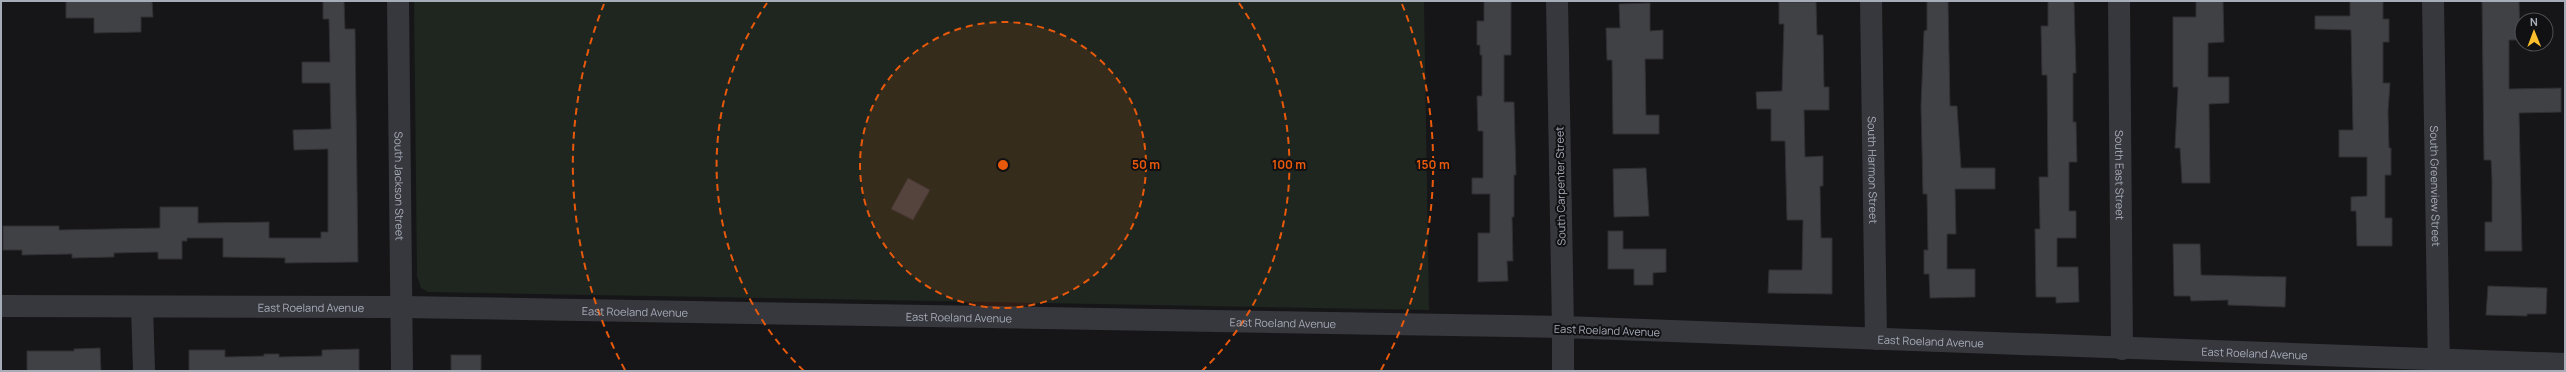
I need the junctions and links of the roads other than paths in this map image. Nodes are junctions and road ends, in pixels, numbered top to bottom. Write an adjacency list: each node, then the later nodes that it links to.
1 (398, 1): 8 (street, South Jackson Street)
2 (1557, 1): 9 (street, South Carpenter Street)
3 (1871, 1): 10 (street, South Harmon Street)
4 (2119, 1): 11 (street, South East Street)
5 (2433, 1): 13 (street, South Greenview Street)
6 (1, 306): 7 (street, East Roeland Avenue)
7 (142, 307): 8 (street, East Roeland Avenue); 14 (street)
8 (403, 307): 9 (street, East Roeland Avenue); 15 (street, South Jackson Street)
9 (1563, 328): 10 (street, East Roeland Avenue); 16 (street, South Carpenter Street)
10 (1876, 339): 11 (street, East Roeland Avenue)
11 (2122, 349): 13 (street, East Roeland Avenue)
12 (2565, 364): 13 (street, East Roeland Avenue)
13 (2438, 365)
14 (144, 371)
15 (402, 371)
16 (1563, 371)

